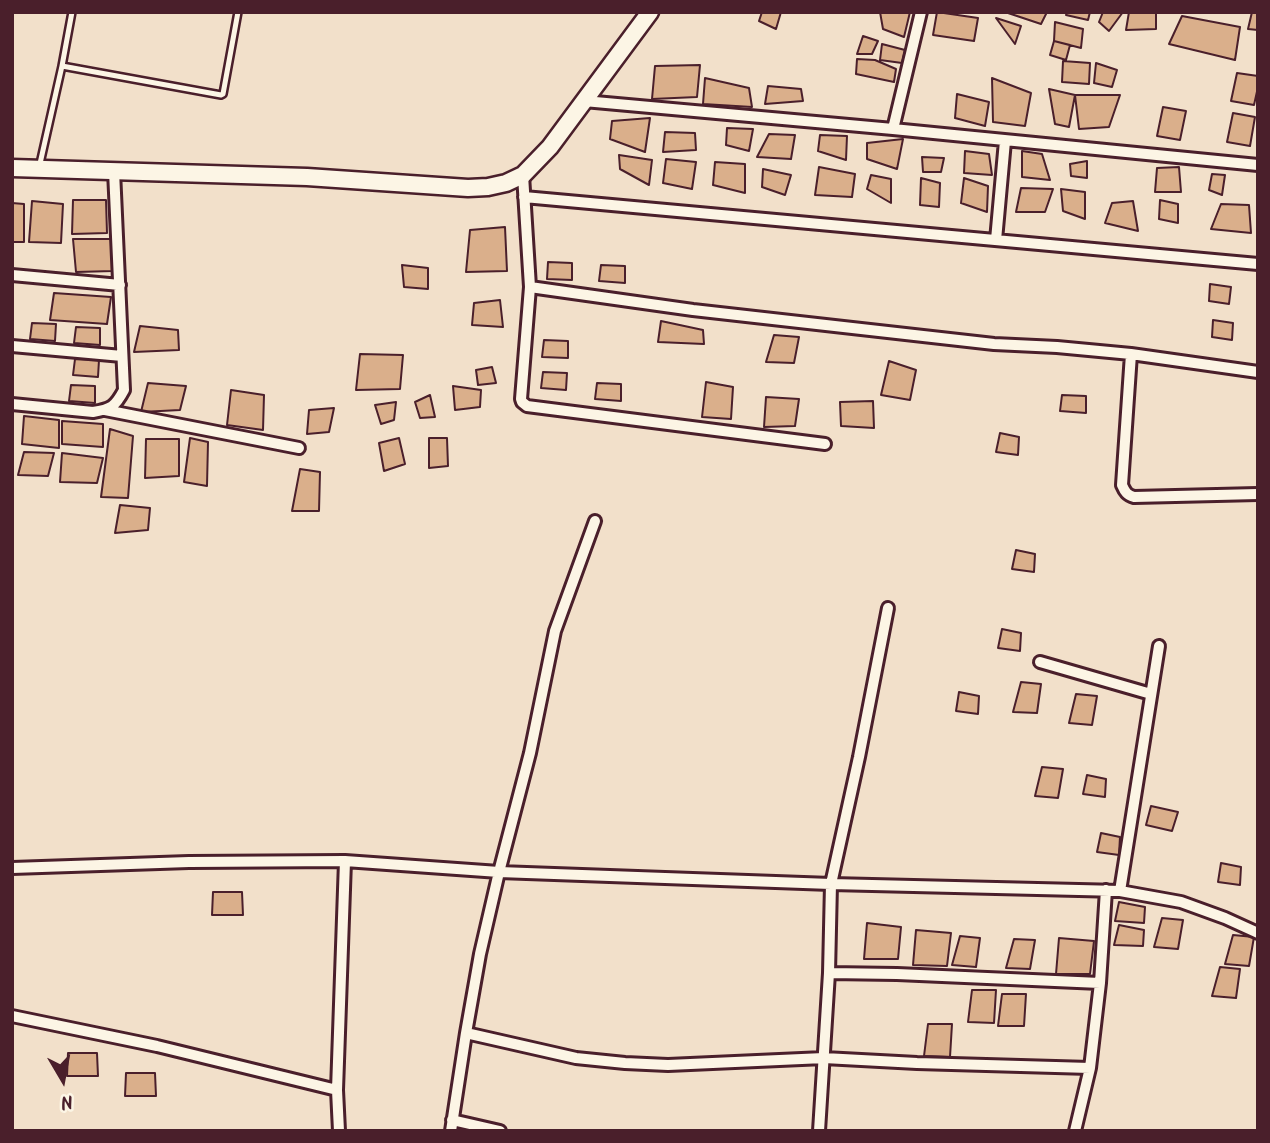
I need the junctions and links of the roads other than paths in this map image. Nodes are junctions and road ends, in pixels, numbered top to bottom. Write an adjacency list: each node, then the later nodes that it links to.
1 (72, 12): 5 (lane)
2 (238, 12): 5 (lane)
3 (650, 12): 6 (main road)
4 (921, 12): 7 (street)
5 (62, 66): 11 (lane)
6 (584, 101): 7 (street); 13 (main road)
7 (893, 129): 8 (street)
8 (1005, 141): 9 (street); 15 (street)
9 (1258, 165)
10 (12, 168): 11 (main road)
11 (39, 168): 12 (main road)
12 (114, 171): 13 (main road); 18 (street)
13 (523, 175): 14 (street)
14 (524, 197): 15 (street); 19 (street)
15 (996, 240): 16 (street)
16 (1258, 264)
17 (12, 275): 18 (street)
18 (120, 285): 22 (street)
19 (530, 287): 21 (street); 26 (street)
20 (12, 346): 22 (street)
21 (1131, 354): 23 (street); 28 (street)
22 (122, 356): 25 (street)
23 (1258, 372)
24 (12, 404): 25 (street)
25 (105, 410): 27 (street)
26 (825, 444)
27 (299, 448)
28 (1258, 494)
29 (595, 521): 36 (street)
30 (888, 608): 37 (street)
31 (1159, 646): 33 (street)
32 (1040, 662): 33 (street)
33 (1151, 694): 39 (street)
34 (345, 861): 35 (street); 36 (street); 47 (street)
35 (12, 868)
36 (499, 872): 37 (street); 44 (street)
37 (831, 884): 38 (street); 41 (street)
38 (1105, 890): 39 (street); 42 (street)
39 (1119, 891): 40 (street)
40 (1258, 933)
41 (829, 974): 42 (street); 45 (street)
42 (1100, 984): 46 (street)
43 (12, 1016): 47 (street)
44 (466, 1033): 45 (street); 48 (street)
45 (824, 1058): 46 (street); 51 (street)
46 (1090, 1068): 52 (street)
47 (337, 1090): 49 (street)
48 (452, 1125): 50 (street)
49 (339, 1131)
50 (500, 1131)
51 (819, 1131)
52 (1075, 1131)

